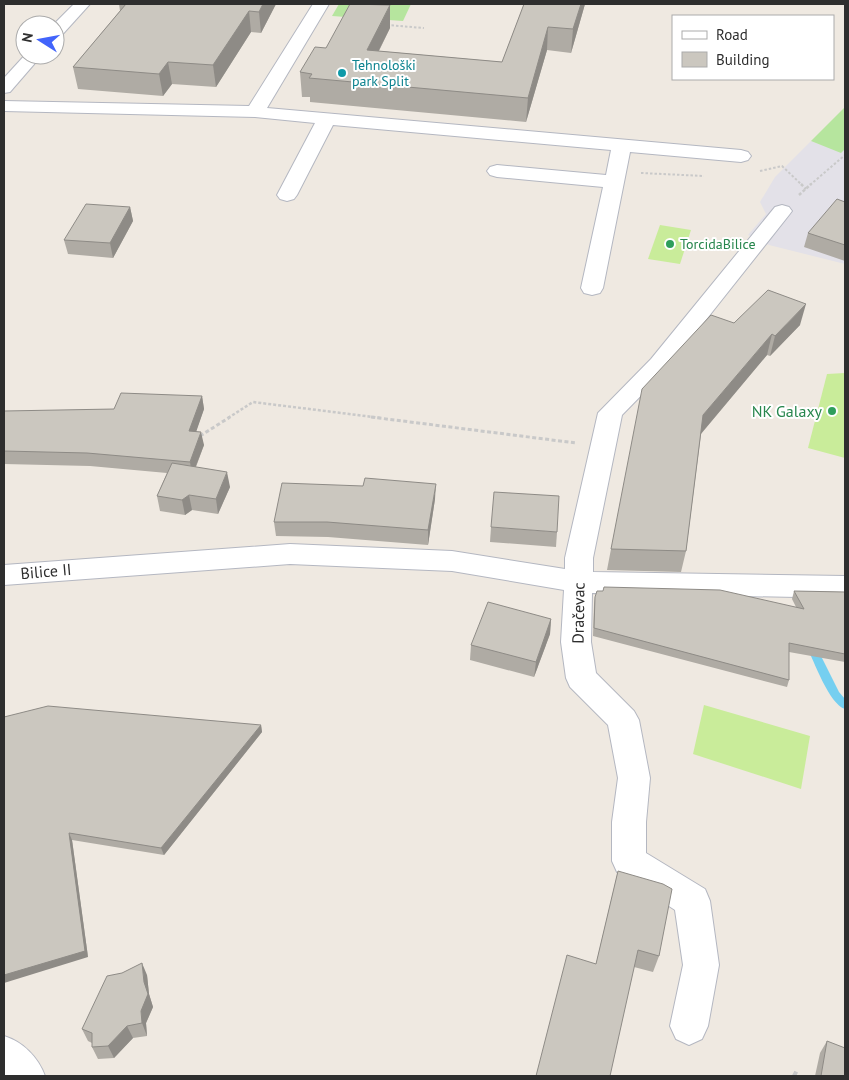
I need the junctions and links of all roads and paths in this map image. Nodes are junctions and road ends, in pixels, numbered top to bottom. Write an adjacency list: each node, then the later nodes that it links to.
1 (82, 4): 3 (street)
2 (321, 4): 9 (street)
3 (65, 22)
4 (386, 25): 5 (path)
5 (424, 28)
6 (25, 65): 7 (street)
7 (4, 88)
8 (4, 106): 9 (street)
9 (255, 112): 10 (street)
10 (326, 118): 11 (street); 16 (street)
11 (622, 145): 13 (street); 15 (street)
12 (845, 155): 17 (path)
13 (741, 156)
14 (497, 171): 15 (street)
15 (614, 182): 18 (street)
16 (287, 195)
17 (782, 210): 20 (street, Dračevac)
18 (592, 288)
19 (200, 436): 20 (path)
20 (604, 447): 22 (street, Dračevac)
21 (4, 575): 22 (street, Bilice II)
22 (578, 582): 23 (street, Bilice II); 24 (street, Dračevac)
23 (845, 587)
24 (689, 1026)
25 (4, 1055): 27 (street)
26 (798, 1070): 28 (path)
27 (25, 1076)
28 (794, 1076)

